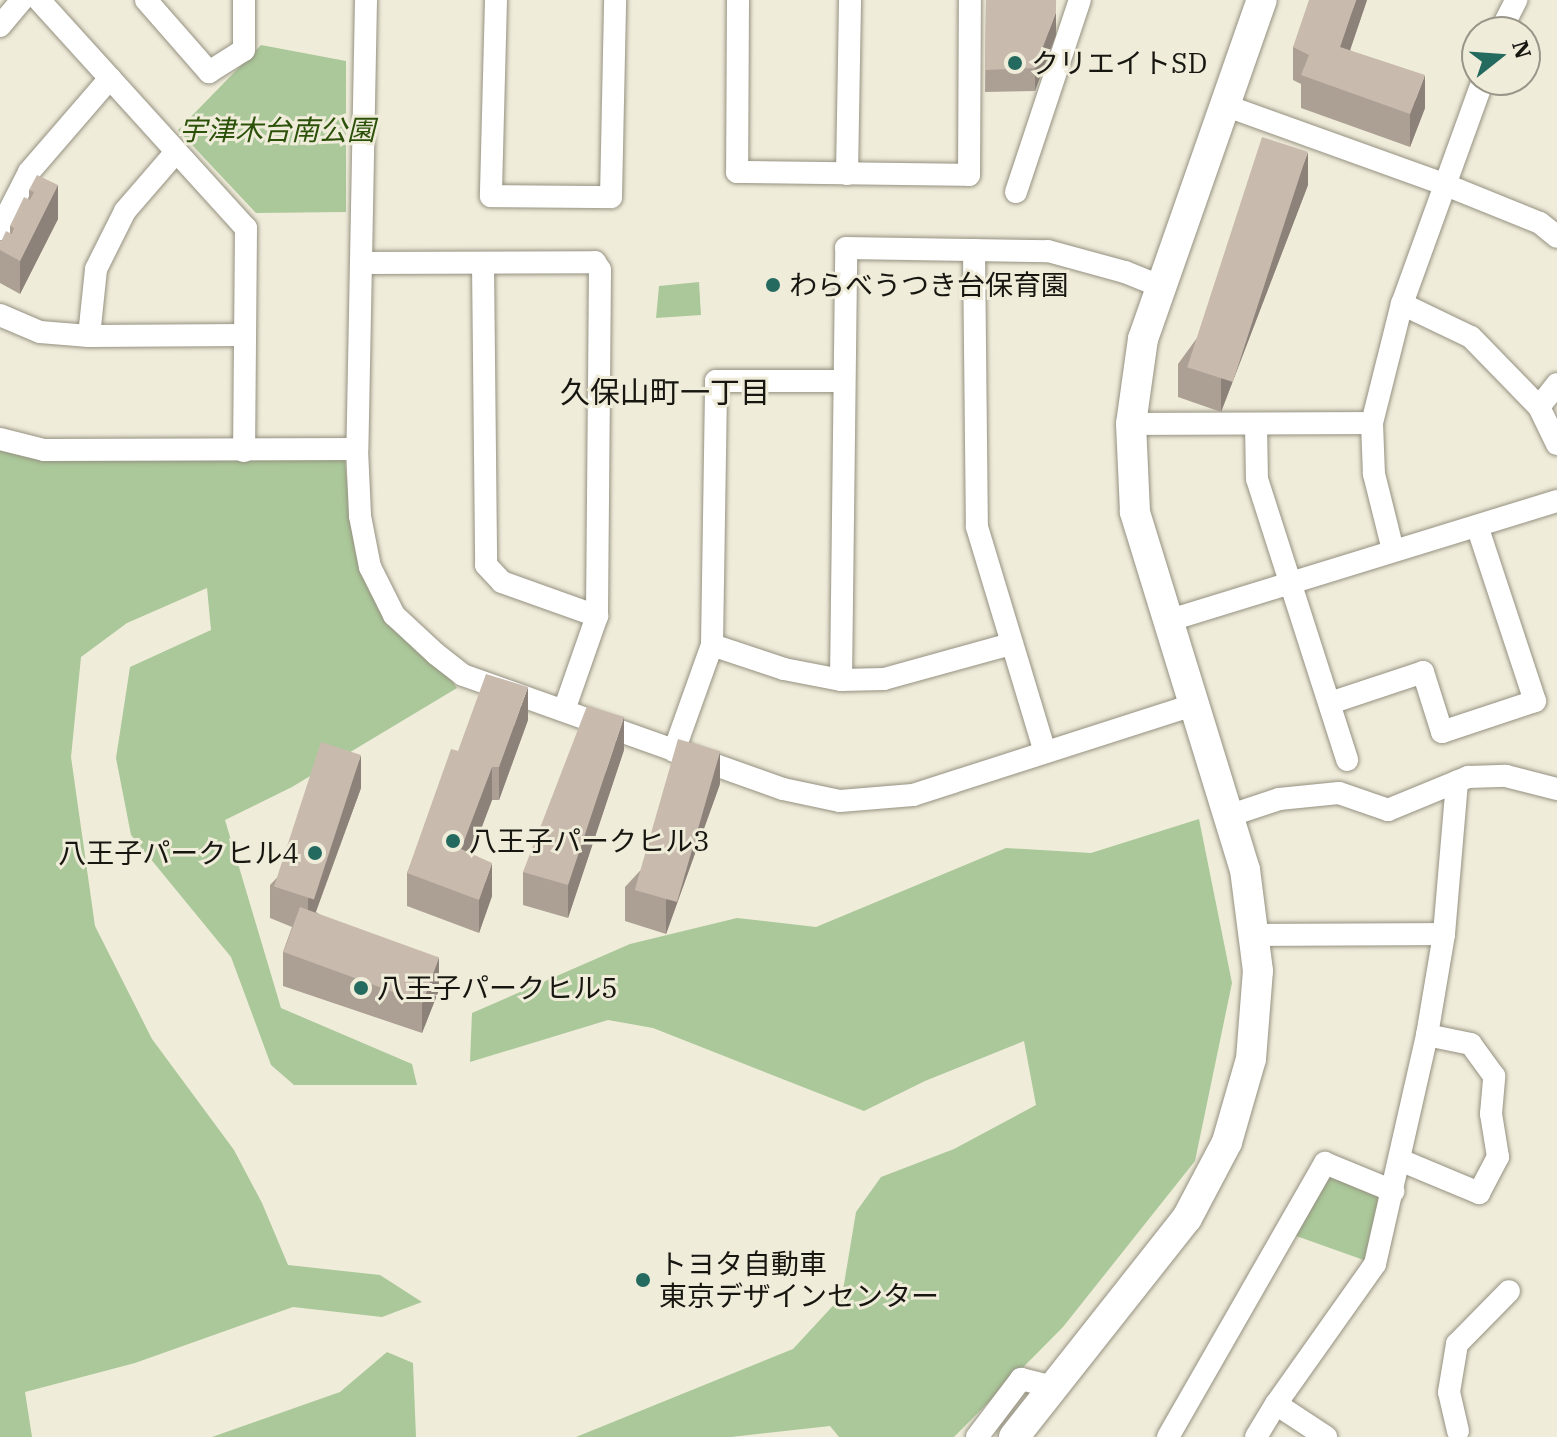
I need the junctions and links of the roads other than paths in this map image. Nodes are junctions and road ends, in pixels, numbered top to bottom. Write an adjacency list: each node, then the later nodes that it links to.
1 (22, 0): 13 (street)
2 (39, 0): 14 (street)
3 (146, 0): 4 (street)
4 (244, 0)
5 (366, 0): 24 (street)
6 (496, 0): 7 (street)
7 (615, 0)
8 (738, 0): 18 (street)
9 (850, 0): 18 (street)
10 (970, 0): 18 (street)
11 (1080, 0): 20 (street)
12 (1262, 0): 16 (street)
13 (0, 26)
14 (110, 78): 17 (street); 21 (street)
15 (1477, 96): 19 (street)
16 (1224, 105): 19 (street); 26 (street)
17 (176, 152): 29 (street); 30 (street)
18 (847, 174)
19 (1446, 185): 22 (street); 27 (street)
20 (1016, 192)
21 (0, 229)
22 (1557, 237)
23 (974, 250): 26 (street); 31 (street); 47 (street)
24 (361, 263): 25 (street); 39 (street)
25 (483, 263): 45 (street); 45 (street)
26 (1160, 286): 35 (street)
27 (1402, 304): 33 (street); 34 (street)
28 (0, 315): 30 (street)
29 (244, 335): 30 (street); 40 (street)
30 (89, 336)
31 (844, 381): 48 (street); 49 (street)
32 (1557, 384): 33 (street)
33 (1539, 407): 38 (street)
34 (1372, 423): 36 (street); 43 (street)
35 (1131, 424): 36 (street); 46 (street)
36 (1256, 424): 44 (street)
37 (0, 439): 40 (street)
38 (1557, 444)
39 (357, 449): 40 (street); 52 (street)
40 (244, 451)
41 (1557, 501): 42 (street)
42 (1477, 526): 43 (street); 50 (street)
43 (1393, 550): 44 (street)
44 (1290, 583): 46 (street); 50 (street)
45 (597, 616): 52 (street)
46 (1167, 621): 51 (street)
47 (1011, 644): 49 (street); 54 (street)
48 (712, 645): 49 (street); 53 (street)
49 (841, 680)
50 (1330, 703): 55 (street)
51 (1194, 705): 54 (street); 58 (street)
52 (564, 710): 53 (street)
53 (674, 751): 54 (street)
54 (1045, 752)
55 (1347, 760)
56 (1457, 782): 57 (street); 58 (street); 59 (street)
57 (1557, 789)
58 (1228, 816): 60 (street)
59 (1444, 934): 60 (street); 61 (street)
60 (1255, 935): 65 (street)
61 (1427, 1035): 62 (street); 62 (street)
62 (1400, 1160): 63 (street)
63 (1393, 1191): 66 (street); 70 (street)
64 (1509, 1291): 67 (street)
65 (1054, 1387): 68 (street); 69 (street)
66 (1276, 1404): 71 (street); 72 (street)
67 (1460, 1435)
68 (977, 1437)
69 (1014, 1437)
70 (1168, 1437)
71 (1256, 1437)
72 (1326, 1437)

